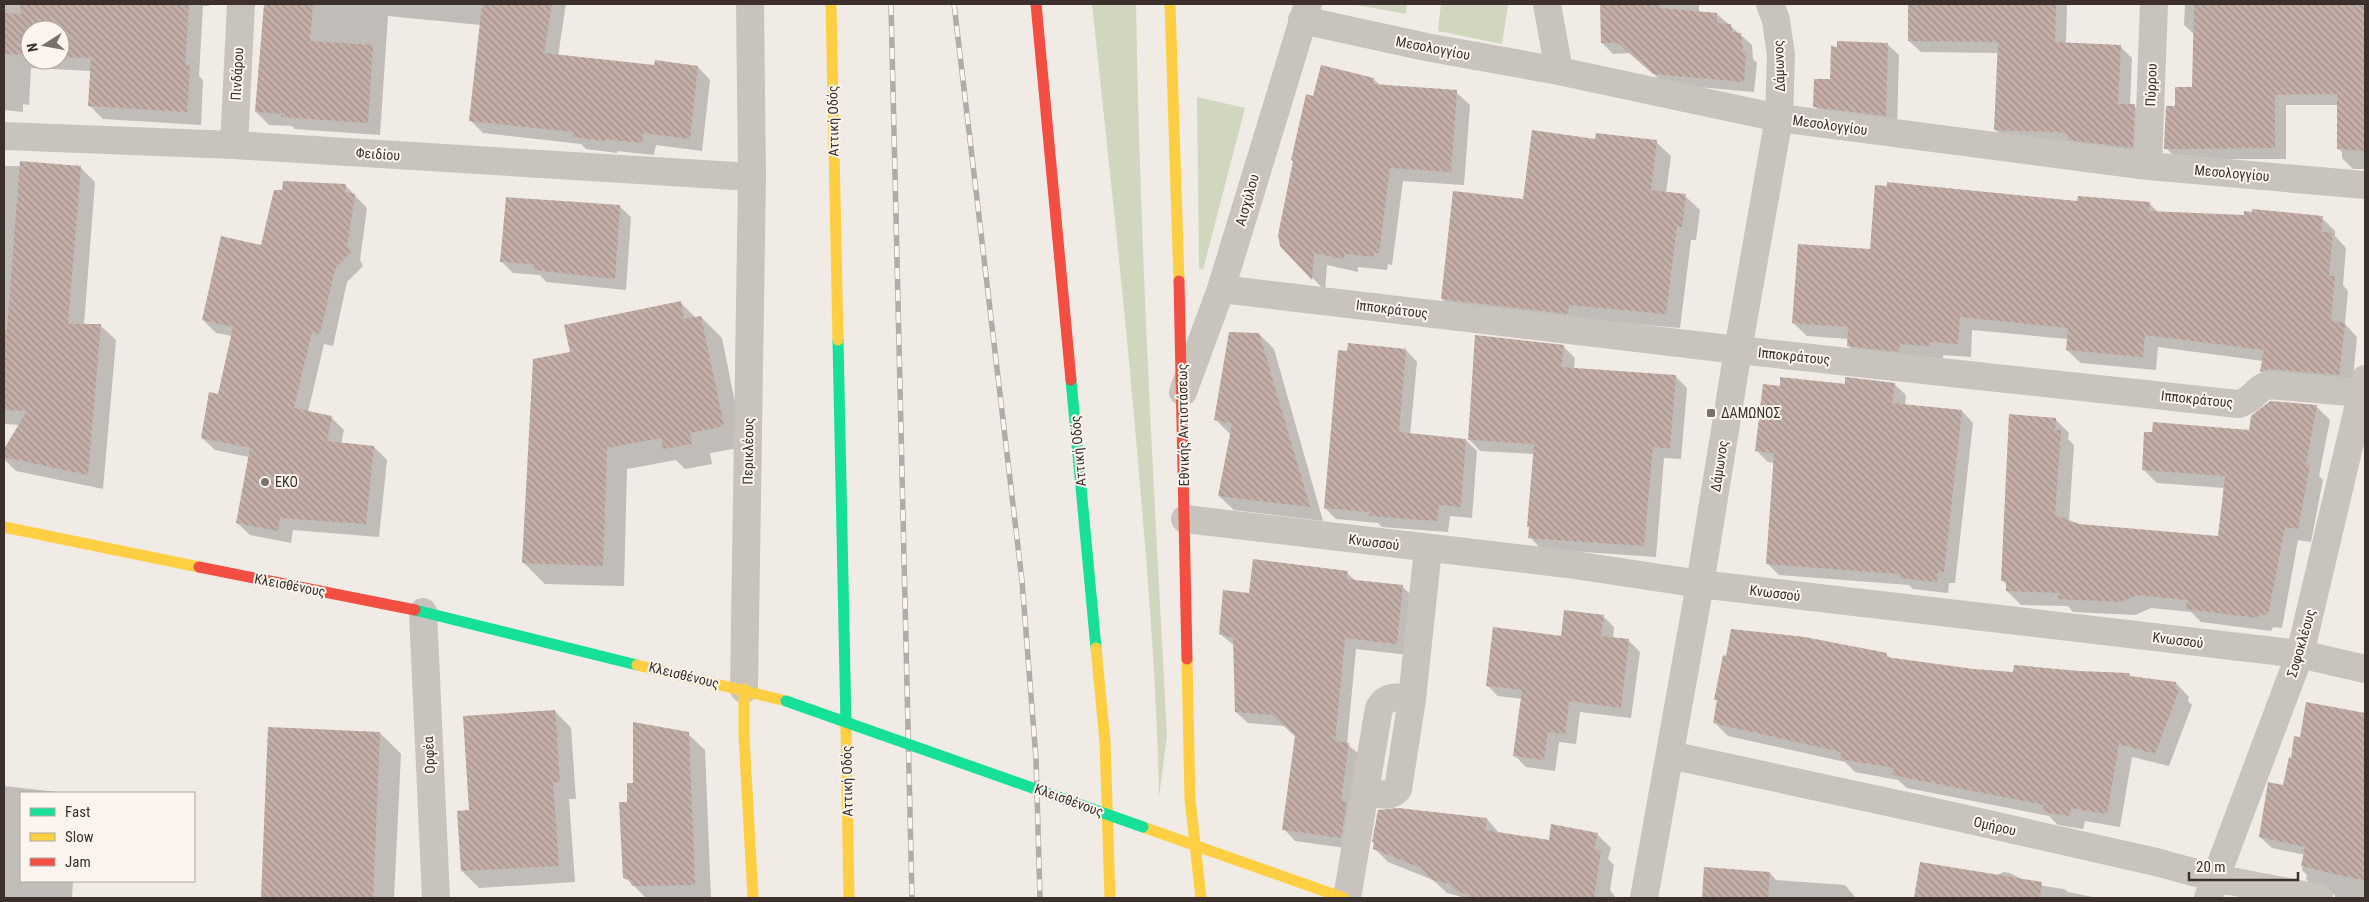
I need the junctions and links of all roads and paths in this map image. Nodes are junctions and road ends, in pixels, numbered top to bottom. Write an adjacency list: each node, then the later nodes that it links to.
1 (240, 4): 13 (street, Πινδάρου)
2 (750, 4): 15 (street, Περικλέους)
3 (831, 4): 34 (main road, Αττική Οδός)
4 (1036, 4): 35 (main road, Αττική Οδός)
5 (1170, 4): 20 (main road, Εθνικής Αντιστάσεως)
6 (1547, 4): 10 (street)
7 (1770, 4): 11 (street, Δάμωνος)
8 (2154, 4): 14 (street, Πύρρου)
9 (1305, 12): 10 (street, Μεσολογγίου); 17 (street, Αισχύλου)
10 (1560, 71): 11 (street, Μεσολογγίου)
11 (1779, 118): 14 (street, Μεσολογγίου); 18 (street, Δάμωνος)
12 (4, 136): 13 (street, Φειδίου)
13 (234, 145): 15 (street, Φειδίου)
14 (2148, 166): 16 (street, Μεσολογγίου)
15 (752, 177): 28 (street, Περικλέους)
16 (2365, 186)
17 (1221, 289): 18 (street, Ιπποκράτους); 20 (street, Αισχύλου)
18 (1738, 350): 19 (street, Ιπποκράτους); 24 (street, Δάμωνος)
19 (2363, 386): 26 (street, Σοφοκλέους)
20 (1182, 394): 21 (main road, Εθνικής Αντιστάσεως)
21 (1185, 518): 23 (street, Κνωσσού); 30 (main road, Εθνικής Αντιστάσεως)
22 (4, 526): 25 (main road, Κλεισθένους)
23 (1428, 549): 24 (street, Κνωσσού); 37 (street)
24 (1700, 584): 26 (street, Κνωσσού); 29 (street, Δάμωνος)
25 (423, 612): 28 (main road, Κλεισθένους); 32 (street, Ορφέα)
26 (2300, 654): 27 (street, Κνωσσού); 31 (street, Σοφοκλέους)
27 (2365, 669)
28 (744, 689): 30 (main road, Κλεισθένους, bridge); 33 (main road, Περικλέους)
29 (1670, 755): 31 (street, Ομήρου); 38 (street, Δάμωνος)
30 (1195, 845): 36 (main road, Εθνικής Αντιστάσεως); 37 (main road, Κλεισθένους)
31 (2212, 888): 39 (street, Ομήρου)
32 (436, 898)
33 (753, 898)
34 (849, 898)
35 (1110, 898)
36 (1201, 898)
37 (1345, 898)
38 (1644, 898)
39 (2319, 898)

